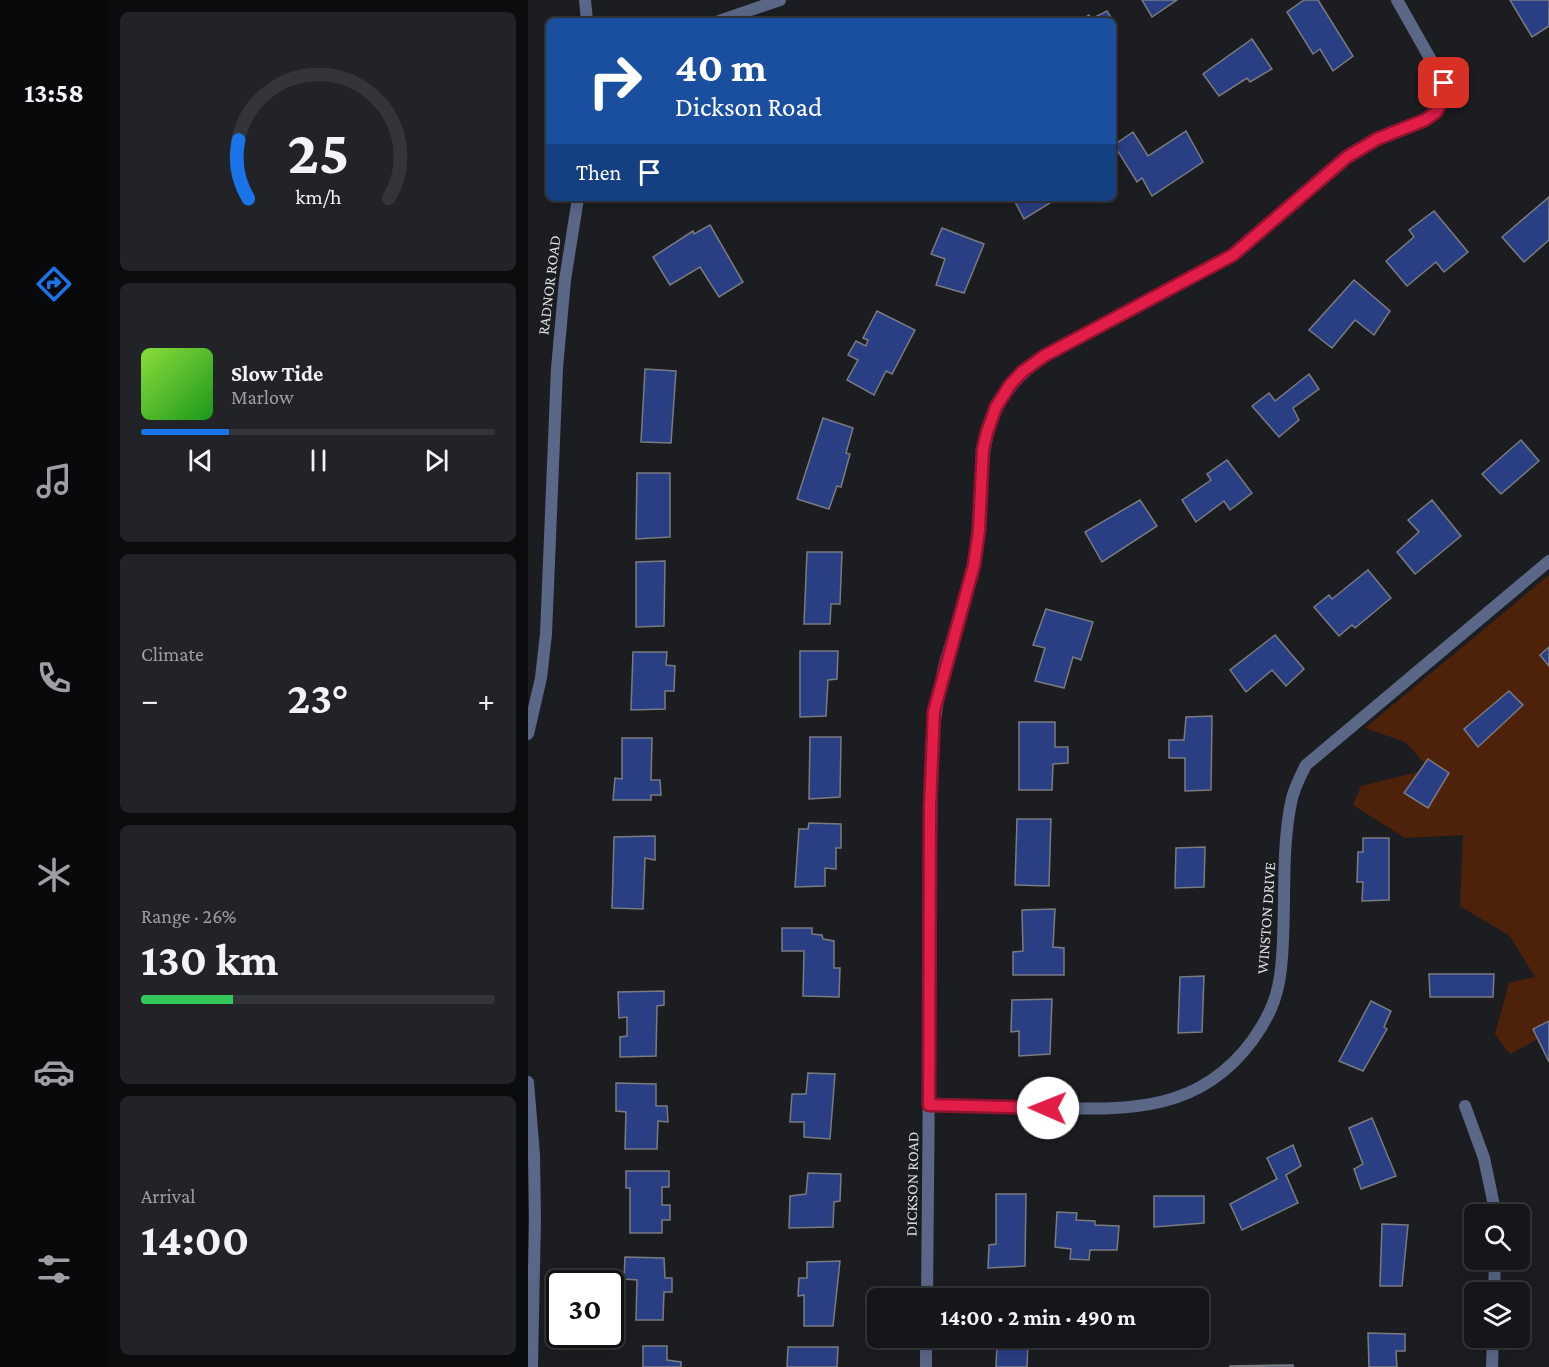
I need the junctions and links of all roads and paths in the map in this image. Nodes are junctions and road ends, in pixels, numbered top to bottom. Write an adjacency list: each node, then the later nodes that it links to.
1 (585, 0): 4 (street)
2 (780, 0): 5 (street)
3 (1397, 0): 10 (street, DICKSON ROAD)
4 (586, 18)
5 (728, 18)
6 (578, 201): 8 (street, RADNOR ROAD)
7 (1549, 561): 10 (street, WINSTON DRIVE)
8 (528, 734)
9 (528, 1082): 16 (street)
10 (929, 1105): 13 (street, DICKSON ROAD)
11 (1465, 1106): 12 (street)
12 (1494, 1204)
13 (927, 1288)
14 (926, 1348): 17 (street)
15 (1493, 1348): 18 (street)
16 (532, 1367)
17 (926, 1367)
18 (1492, 1367)

